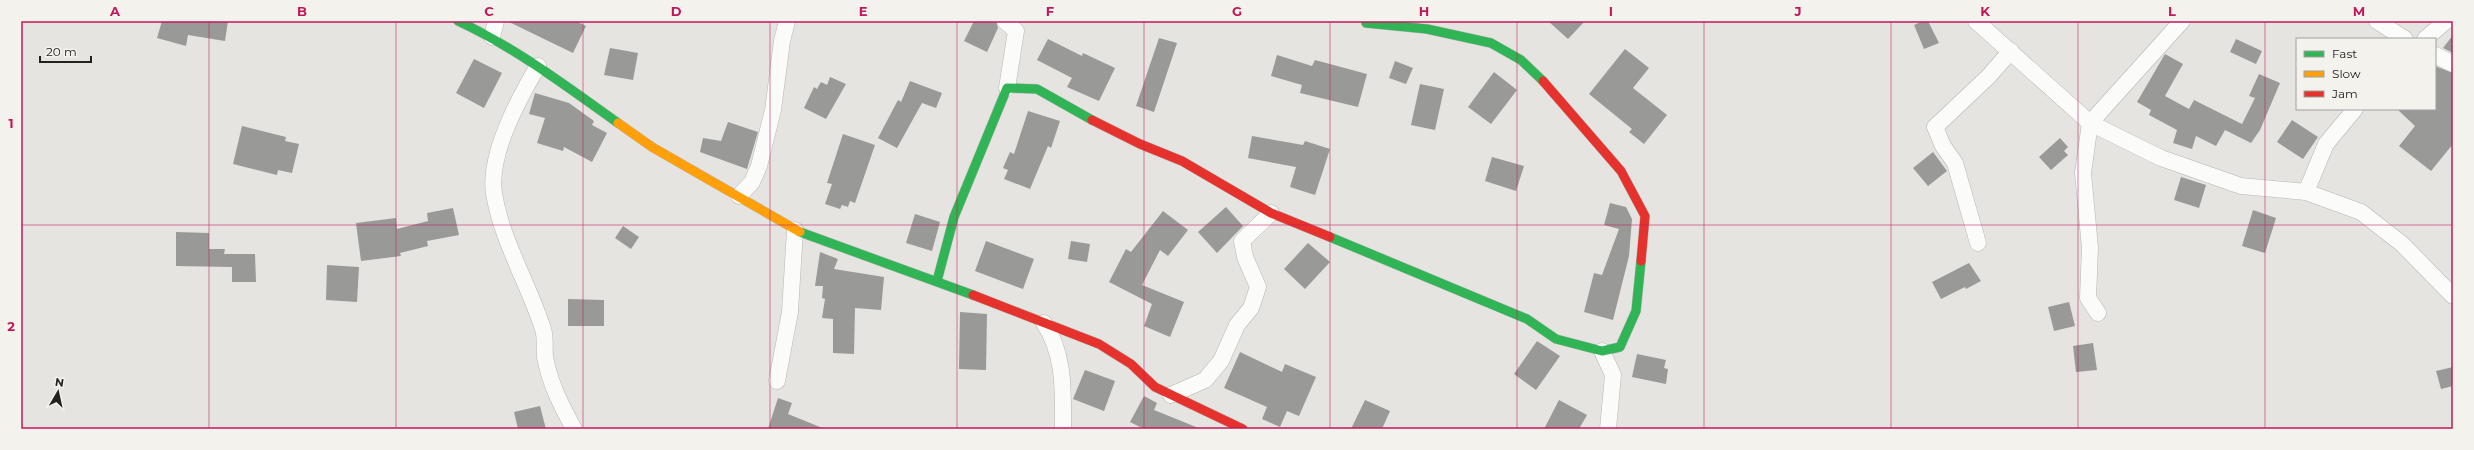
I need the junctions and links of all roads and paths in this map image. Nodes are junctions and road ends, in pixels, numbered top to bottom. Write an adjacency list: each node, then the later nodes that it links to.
1 (458, 21): 10 (street)
2 (496, 21): 10 (street)
3 (787, 21): 21 (street)
4 (1005, 21): 17 (street)
5 (1976, 21): 13 (street)
6 (2182, 21): 19 (street)
7 (2377, 21): 11 (street)
8 (2446, 21): 12 (street)
9 (1366, 24): 29 (street)
10 (492, 37): 16 (street)
11 (2403, 38)
12 (2426, 38)
13 (2011, 51): 19 (street); 24 (street)
14 (2436, 56): 15 (street)
15 (2453, 64)
16 (538, 66): 21 (street); 32 (street)
17 (1007, 88): 22 (street); 25 (street)
18 (2354, 110): 20 (street)
19 (2090, 123): 20 (street); 27 (street)
20 (2306, 192): 26 (street)
21 (739, 196): 23 (street)
22 (1271, 213): 29 (street); 31 (street)
23 (794, 230): 25 (street); 30 (street)
24 (1978, 243)
25 (937, 281): 28 (street)
26 (2453, 296)
27 (2098, 313)
28 (1044, 323): 31 (street); 33 (street)
29 (1602, 351): 35 (street)
30 (777, 381)
31 (1171, 395): 34 (street)
32 (574, 429)
33 (1063, 429)
34 (1243, 429)
35 (1608, 429)

